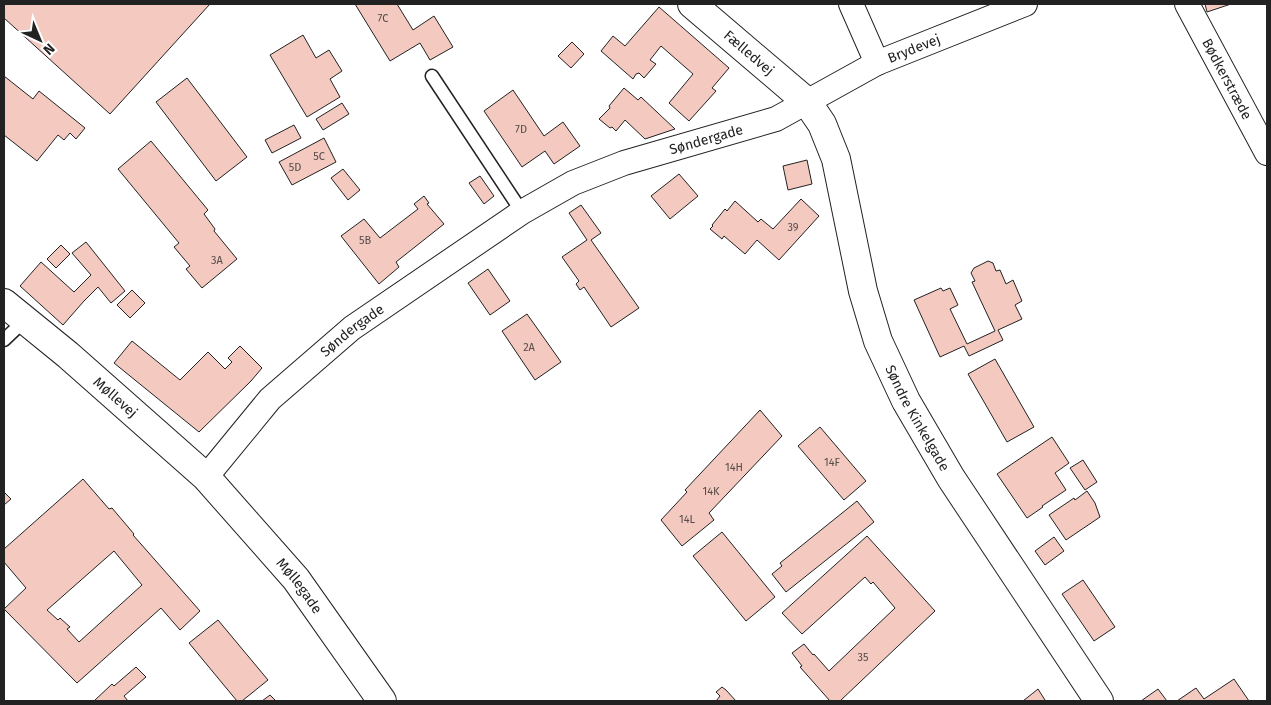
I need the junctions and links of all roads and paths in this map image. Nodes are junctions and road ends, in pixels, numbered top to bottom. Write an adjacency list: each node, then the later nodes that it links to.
1 (692, 4): 7 (street, Fælledvej)
2 (851, 4): 5 (street)
3 (1025, 4): 5 (street, Brydevej)
4 (1187, 4): 8 (street, Bødkerstræde)
5 (877, 63): 7 (street, Brydevej)
6 (432, 76): 9 (lane)
7 (807, 102): 9 (street, Søndergade); 14 (street, Søndre Kinkelgade)
8 (1267, 153)
9 (522, 212): 12 (street, Søndergade)
10 (14, 311): 11 (lane, Møllevej); 12 (street, Møllevej)
11 (4, 340)
12 (206, 477): 13 (street, Møllegade)
13 (382, 701)
14 (1099, 701)

